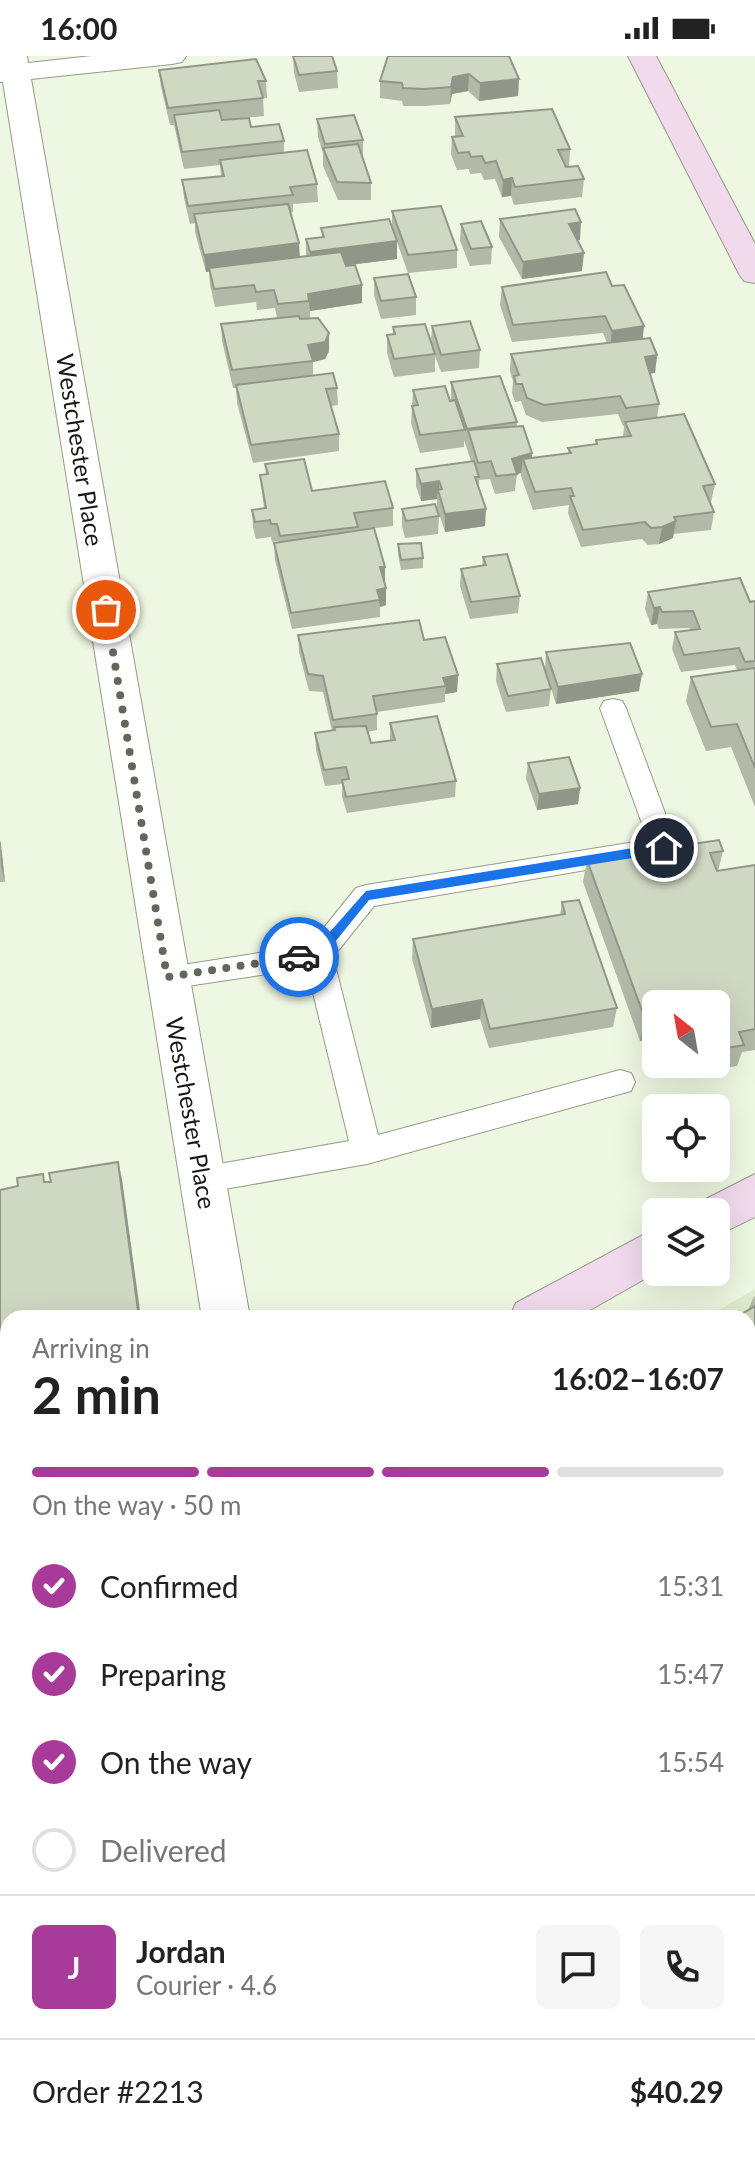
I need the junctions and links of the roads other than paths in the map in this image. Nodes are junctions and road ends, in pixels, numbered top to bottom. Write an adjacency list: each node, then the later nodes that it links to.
1 (172, 56): 3 (street)
2 (642, 56): 4 (main road)
3 (10, 68): 7 (street, Westchester Place)
4 (755, 274)
5 (613, 708): 6 (lane)
6 (318, 955): 7 (lane); 9 (lane)
7 (167, 977): 10 (street, Westchester Place)
8 (620, 1082): 9 (lane)
9 (367, 1151): 10 (lane)
10 (202, 1180): 14 (street, Westchester Place)
11 (755, 1194): 12 (main road)
12 (730, 1208)
13 (642, 1257): 15 (main road)
14 (225, 1310)
15 (547, 1310)

